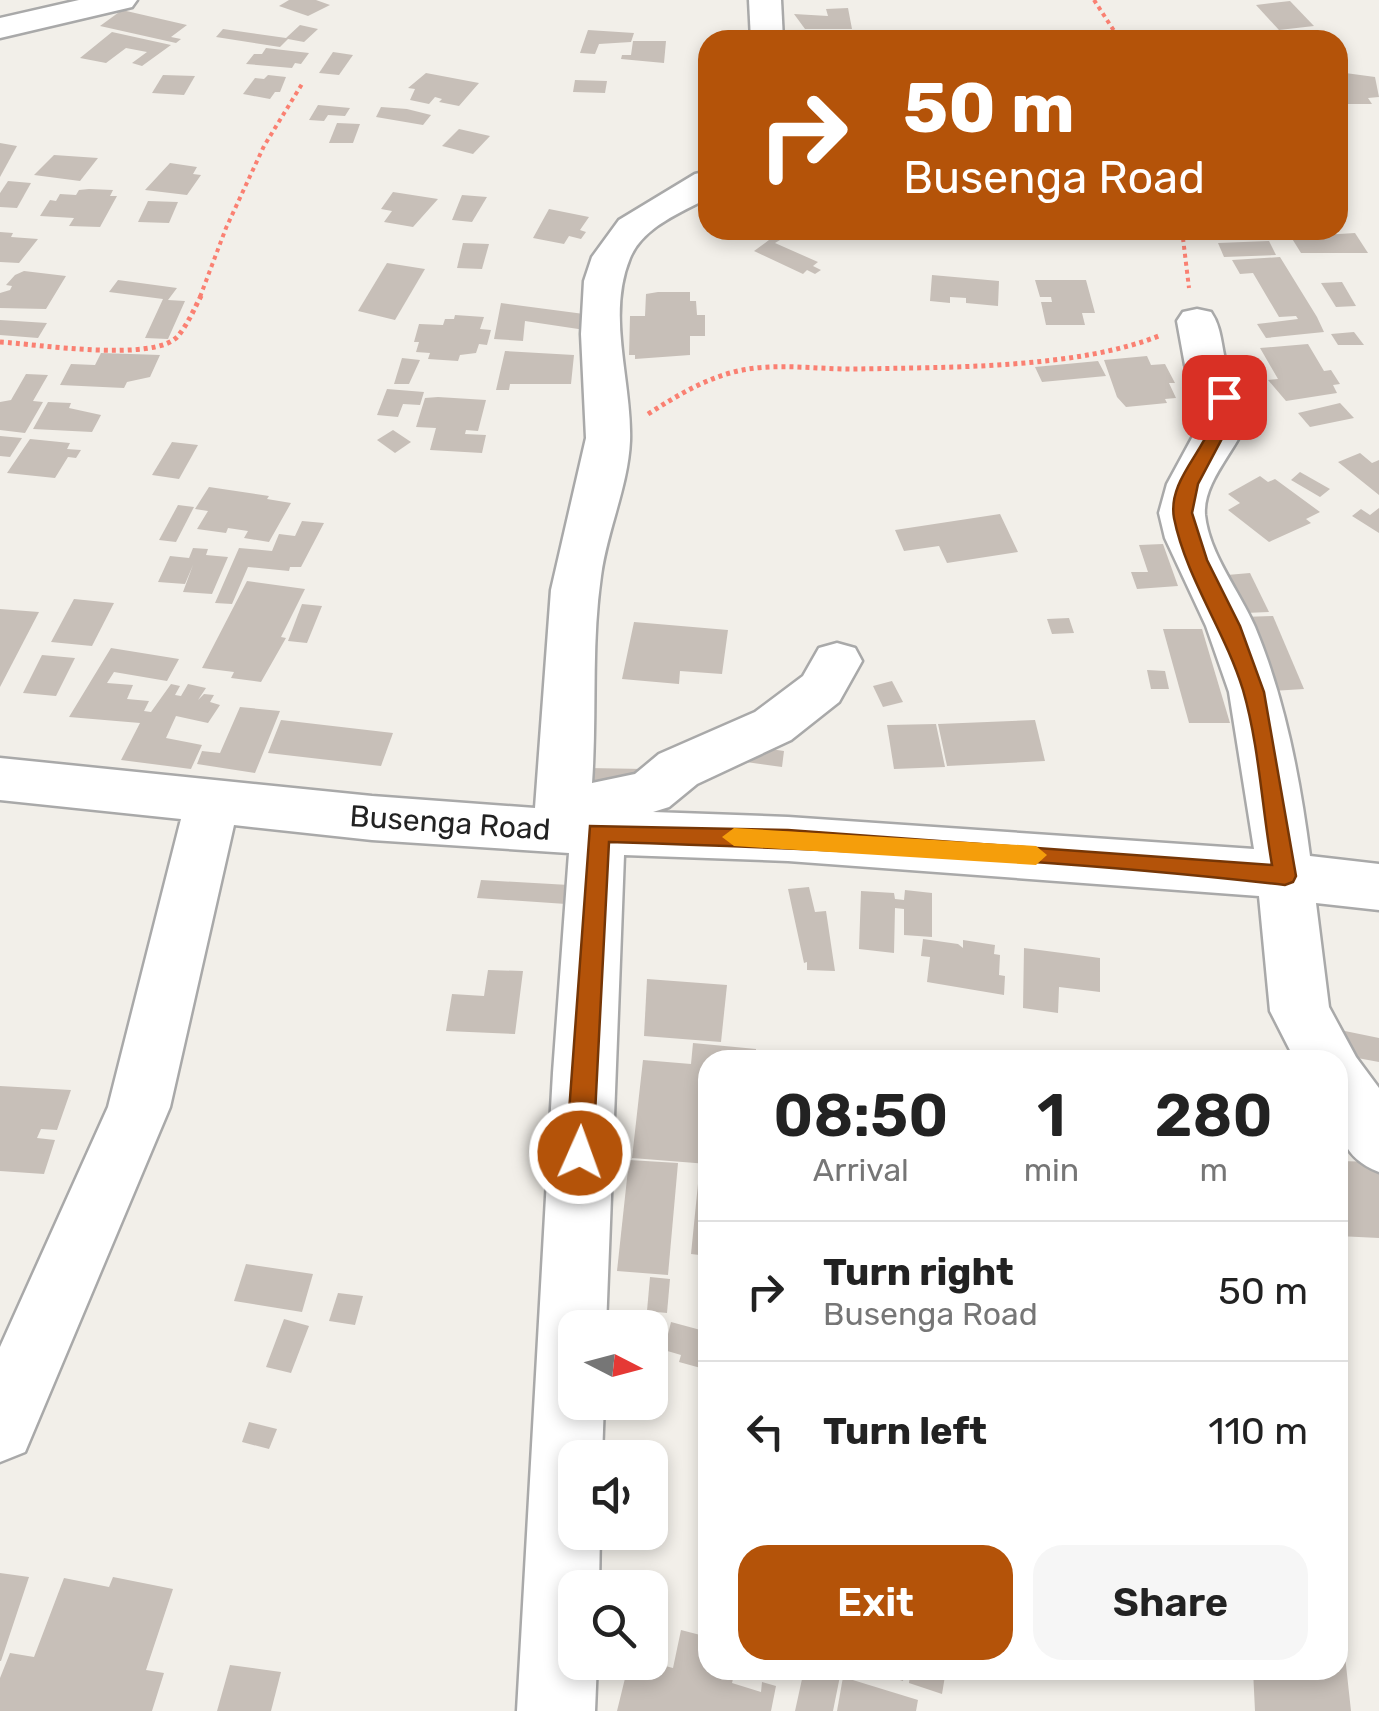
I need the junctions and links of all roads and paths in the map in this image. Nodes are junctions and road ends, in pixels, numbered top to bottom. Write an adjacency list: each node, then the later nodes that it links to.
1 (121, 0): 4 (street)
2 (765, 0): 5 (street)
3 (1094, 0): 6 (path)
4 (0, 28)
5 (766, 30)
6 (1114, 30)
7 (302, 84): 11 (path)
8 (698, 189): 12 (street)
9 (1183, 240): 10 (path)
10 (1198, 320): 12 (path); 17 (street)
11 (0, 342)
12 (608, 438): 16 (street)
13 (837, 661): 16 (street)
14 (0, 780): 15 (street, Busenga Road)
15 (212, 802): 16 (street, Busenga Road); 22 (street)
16 (572, 824): 17 (street, Busenga Road); 23 (street)
17 (1285, 876): 18 (street, Busenga Road); 19 (street)
18 (1379, 887)
19 (1322, 1050)
20 (1348, 1094): 21 (street)
21 (1379, 1143)
22 (0, 1427)
23 (556, 1711)

